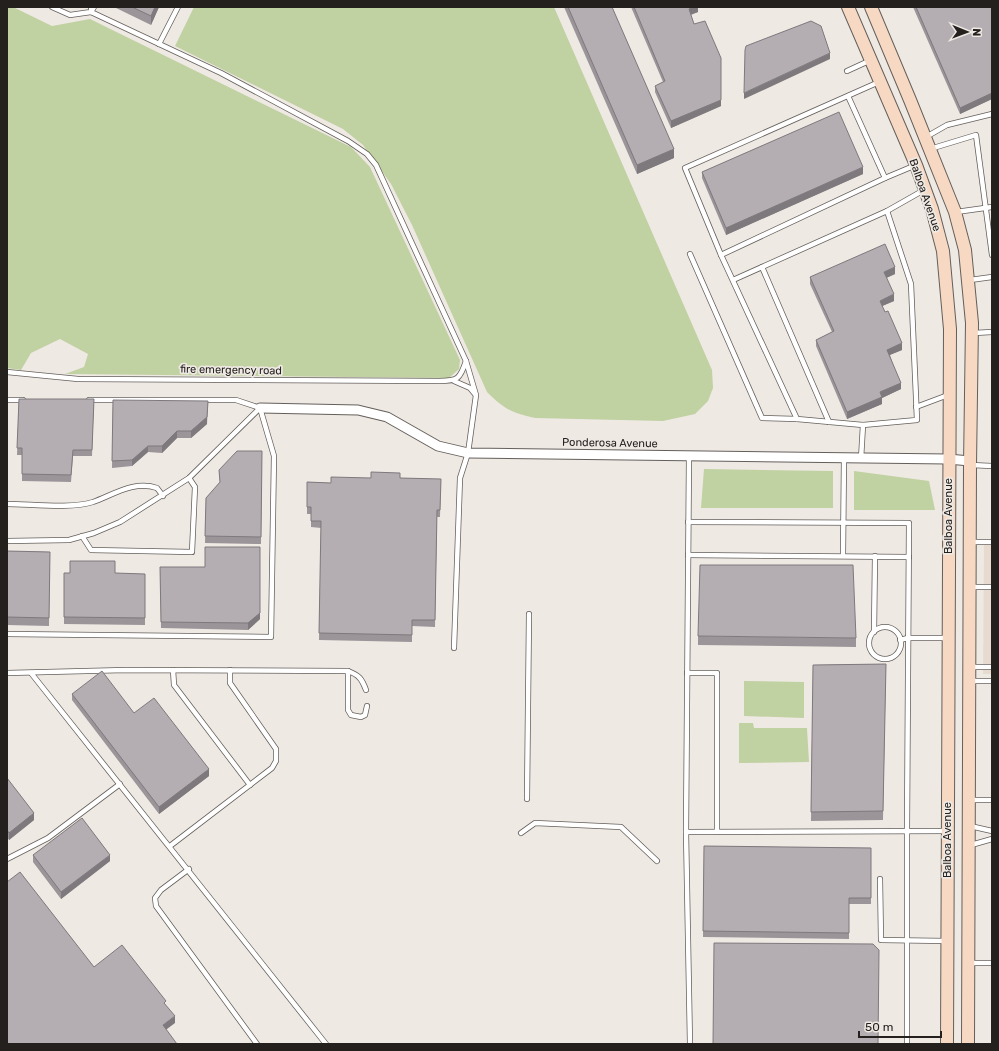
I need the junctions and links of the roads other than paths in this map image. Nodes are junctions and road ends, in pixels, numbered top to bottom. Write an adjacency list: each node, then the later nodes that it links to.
1 (52, 7): 5 (lane)
2 (178, 7): 6 (lane)
3 (848, 7): 7 (main road, Balboa Avenue)
4 (870, 7): 12 (main road, Balboa Avenue)
5 (92, 9): 6 (lane)
6 (159, 44): 29 (lane)
7 (871, 60): 8 (lane); 9 (main road, Balboa Avenue)
8 (847, 71)
9 (880, 82): 10 (lane); 13 (main road, Balboa Avenue)
10 (848, 96): 14 (lane); 21 (lane)
11 (992, 114): 12 (lane)
12 (928, 143): 17 (lane); 19 (main road, Balboa Avenue)
13 (916, 165): 14 (lane); 15 (main road, Balboa Avenue)
14 (885, 178): 21 (lane)
15 (925, 190): 18 (lane); 32 (main road, Balboa Avenue)
16 (992, 207): 17 (lane)
17 (986, 208): 19 (lane); 22 (lane)
18 (887, 211): 23 (lane); 37 (lane)
19 (955, 212): 26 (main road, Balboa Avenue)
20 (690, 254): 39 (lane)
21 (721, 255): 25 (lane)
22 (992, 255)
23 (762, 267): 25 (lane); 40 (lane)
24 (992, 277): 26 (lane)
25 (732, 280): 39 (lane)
26 (968, 280): 28 (main road, Balboa Avenue)
27 (992, 332): 28 (lane)
28 (972, 333): 47 (main road, Balboa Avenue)
29 (466, 361): 31 (lane); 33 (lane)
30 (7, 372): 31 (lane, fire emergency road)
31 (454, 381): 33 (lane, fire emergency road)
32 (949, 394): 37 (lane); 46 (main road, Balboa Avenue)
33 (476, 395): 42 (lane)
34 (7, 400): 35 (lane)
35 (31, 400)
36 (86, 400): 38 (lane)
37 (916, 407): 41 (lane)
38 (260, 408): 42 (street, Ponderosa Avenue); 49 (lane); 66 (lane)
39 (797, 419): 40 (lane)
40 (829, 422): 41 (lane)
41 (863, 425): 45 (lane)
42 (468, 453): 43 (street, Ponderosa Avenue); 70 (lane)
43 (689, 456): 44 (street, Ponderosa Avenue); 52 (lane)
44 (844, 458): 45 (street, Ponderosa Avenue); 53 (lane)
45 (861, 459): 46 (street, Ponderosa Avenue)
46 (948, 459): 47 (street, Ponderosa Avenue); 68 (main road, Balboa Avenue)
47 (970, 463): 48 (lane); 56 (main road, Balboa Avenue)
48 (992, 466)
49 (189, 478): 50 (lane); 54 (lane)
50 (163, 496): 51 (lane); 54 (lane)
51 (7, 504)
52 (688, 522): 53 (lane); 58 (lane)
53 (843, 523): 59 (lane); 61 (lane)
54 (82, 536): 55 (lane)
55 (7, 541)
56 (969, 542): 57 (lane); 62 (main road, Balboa Avenue)
57 (992, 542)
58 (688, 555): 59 (lane); 78 (lane)
59 (843, 555): 60 (lane)
60 (875, 556): 61 (lane); 65 (lane)
61 (909, 557): 67 (lane)
62 (969, 587): 63 (lane); 71 (main road, Balboa Avenue)
63 (992, 587)
64 (529, 614): 85 (lane)
65 (874, 632): 69 (lane); 69 (lane)
66 (7, 634)
67 (908, 638): 68 (lane); 69 (lane); 89 (lane)
68 (948, 638): 90 (main road, Balboa Avenue)
69 (900, 640)
70 (454, 648)
71 (969, 667): 72 (lane); 79 (main road, Balboa Avenue)
72 (992, 667)
73 (173, 670): 74 (lane); 77 (lane); 84 (lane)
74 (230, 670): 75 (lane); 84 (lane)
75 (348, 671): 81 (lane); 82 (lane)
76 (7, 673): 77 (lane)
77 (31, 673): 83 (lane)
78 (687, 673): 92 (lane); 93 (lane)
79 (969, 681): 80 (lane); 86 (main road, Balboa Avenue)
80 (992, 681)
81 (366, 690)
82 (367, 706)
83 (120, 784): 97 (lane); 98 (lane)
84 (250, 785): 97 (lane)
85 (527, 798)
86 (968, 800): 87 (lane); 88 (main road, Balboa Avenue)
87 (992, 800)
88 (969, 828): 90 (main road); 91 (lane); 96 (main road, Balboa Avenue)
89 (907, 830): 90 (lane); 93 (lane); 102 (lane)
90 (947, 831): 103 (main road, Balboa Avenue)
91 (992, 831)
92 (686, 832): 93 (lane); 108 (lane)
93 (717, 832)
94 (521, 833): 99 (lane)
95 (992, 839): 96 (lane)
96 (969, 845): 104 (main road, Balboa Avenue)
97 (170, 846): 100 (lane)
98 (7, 859)
99 (657, 861)
100 (189, 869): 106 (lane); 107 (lane)
101 (880, 879): 102 (lane)
102 (908, 940): 103 (lane); 109 (lane)
103 (947, 941): 110 (main road, Balboa Avenue)
104 (968, 963): 105 (lane); 111 (main road, Balboa Avenue)
105 (992, 963)
106 (257, 1044)
107 (326, 1044)
108 (690, 1044)
109 (907, 1044)
110 (947, 1044)
111 (968, 1044)

